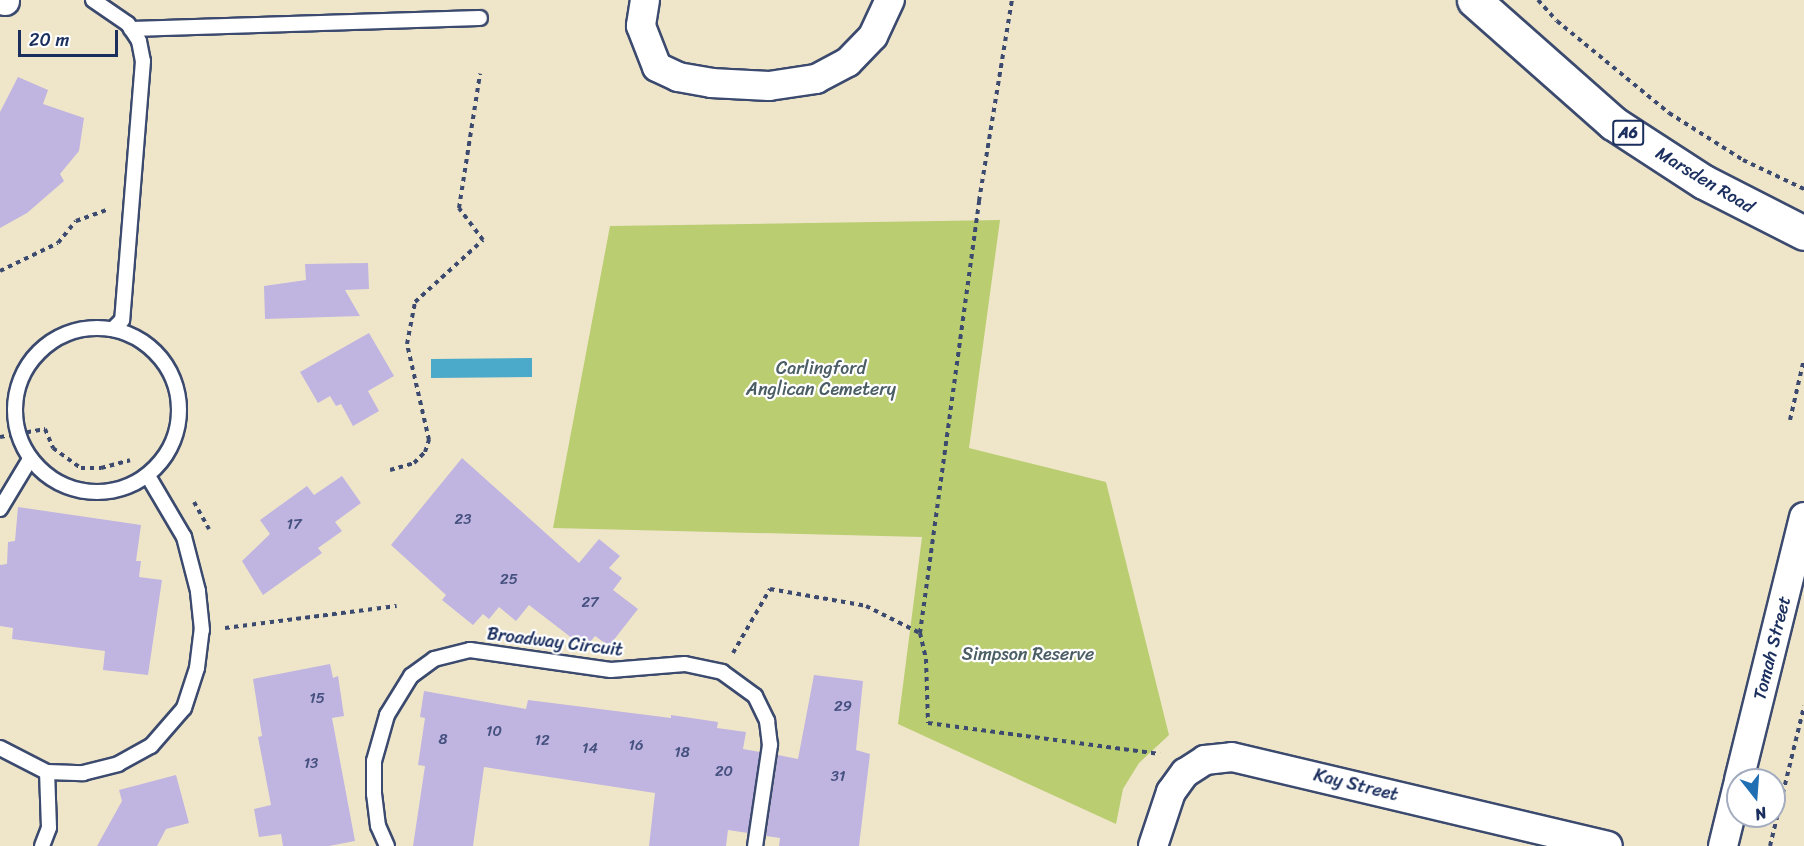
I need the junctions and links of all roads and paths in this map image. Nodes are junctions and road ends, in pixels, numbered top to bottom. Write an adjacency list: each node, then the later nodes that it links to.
1 (93, 0): 8 (lane)
2 (645, 0): 3 (street)
3 (890, 0)
4 (1012, 0): 24 (path)
5 (1474, 0): 12 (highway, Marsden Road / A6)
6 (1538, 0): 10 (path, Marsden Road)
7 (480, 18): 8 (lane)
8 (131, 29): 11 (lane)
9 (480, 74): 18 (path)
10 (1804, 189)
11 (132, 200): 13 (path); 14 (lane)
12 (1804, 233)
13 (0, 272)
14 (113, 329): 17 (lane); 19 (lane)
15 (1804, 359): 16 (path)
16 (1790, 420)
17 (30, 459): 19 (lane); 20 (lane)
18 (390, 470)
19 (148, 476): 23 (lane)
20 (0, 509)
21 (1804, 517): 29 (street, Tomah Street)
22 (397, 606): 23 (path)
23 (202, 630): 30 (lane)
24 (920, 633): 25 (path); 28 (path)
25 (722, 672): 33 (lane, Broadway Circuit); 34 (lane, Broadway Circuit)
26 (1804, 706): 38 (path)
27 (0, 748): 30 (lane)
28 (1205, 760): 35 (street); 36 (street, Kay Street)
29 (1742, 768)
30 (47, 772): 32 (lane)
31 (1727, 828): 37 (street)
32 (42, 846)
33 (387, 846)
34 (755, 846)
35 (1153, 846)
36 (1608, 846)
37 (1723, 846)
38 (1770, 846)

